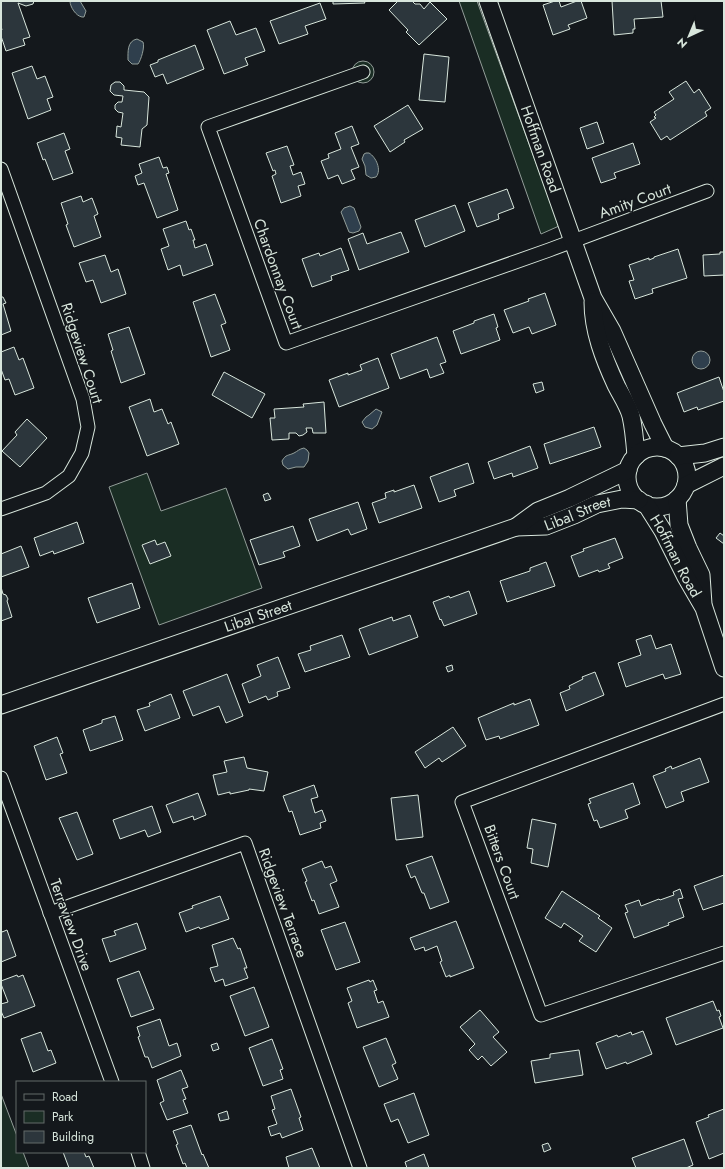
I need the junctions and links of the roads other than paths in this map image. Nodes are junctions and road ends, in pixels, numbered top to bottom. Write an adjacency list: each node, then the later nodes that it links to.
1 (488, 1): 5 (street, Hoffman Road)
2 (362, 72): 5 (street, Chardonnay Court)
3 (1, 169): 13 (street, Ridgeview Court)
4 (707, 191): 5 (street, Amity Court)
5 (573, 241): 6 (street, Hoffman Road)
6 (594, 298): 8 (street, Hoffman Road); 9 (street, Hoffman Road)
7 (724, 447): 8 (street)
8 (671, 452): 9 (street); 11 (street)
9 (632, 463): 12 (street); 14 (street, Libal Street)
10 (724, 466): 11 (street)
11 (682, 492): 12 (street); 15 (street, Hoffman Road)
12 (642, 502): 14 (street, Libal Street); 15 (street, Hoffman Road)
13 (1, 508)
14 (516, 527): 18 (street, Libal Street)
15 (704, 608): 16 (street, Hoffman Road)
16 (724, 668)
17 (724, 704): 21 (street, Bitters Court)
18 (1, 705)
19 (1, 778): 20 (street, Terraview Drive)
20 (50, 913): 22 (street, Terraview Drive); 25 (street, Ridgeview Terrace)
21 (724, 953)
22 (112, 1081)
23 (138, 1153): 24 (street)
24 (143, 1168)
25 (360, 1168)

